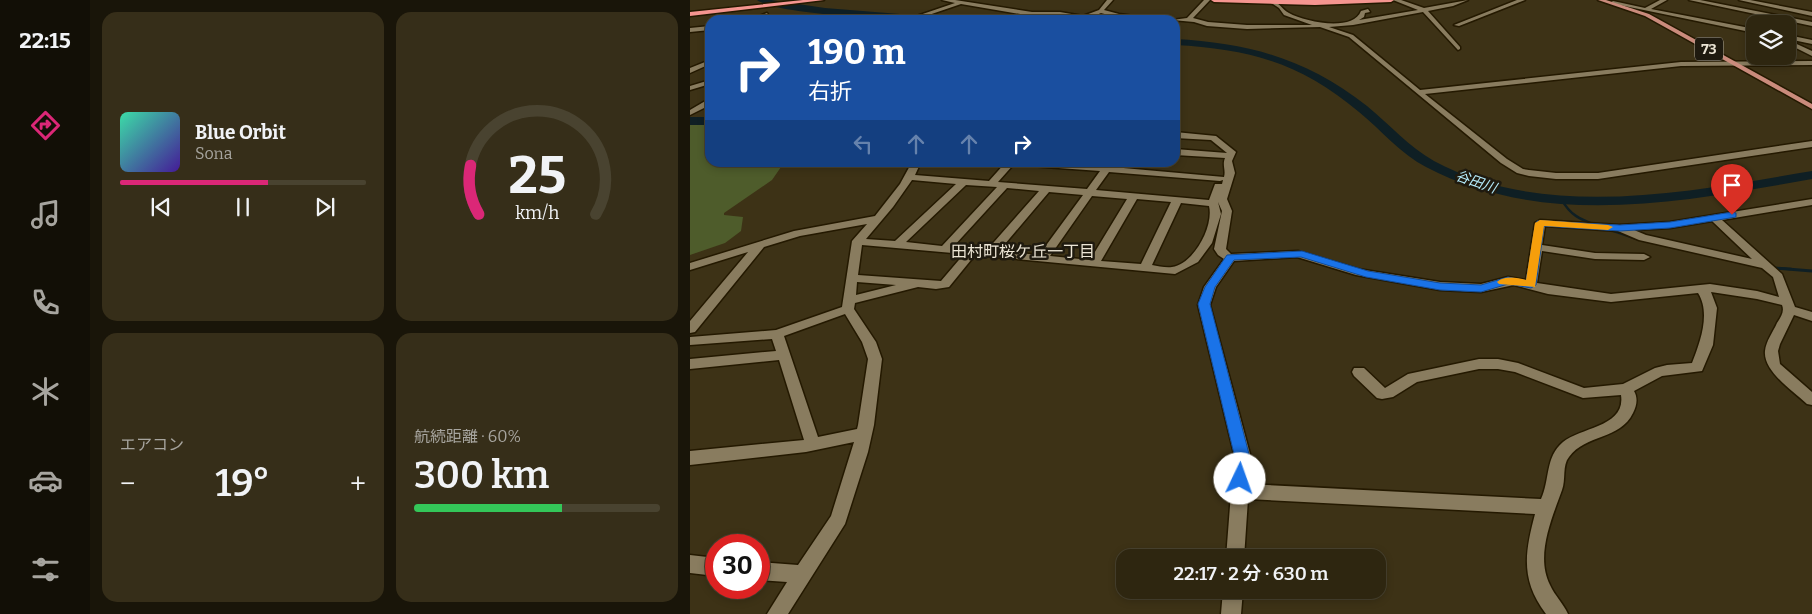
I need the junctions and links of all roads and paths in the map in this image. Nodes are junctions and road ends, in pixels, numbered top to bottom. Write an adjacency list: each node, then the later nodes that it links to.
1 (821, 0): 35 (highway)
2 (944, 0): 18 (street)
3 (970, 0): 18 (street)
4 (1110, 0): 26 (street)
5 (1207, 0): 43 (street)
6 (1214, 0): 15 (highway)
7 (1292, 0): 15 (street)
8 (1390, 0): 17 (highway)
9 (1465, 0): 28 (street)
10 (1522, 0): 47 (street)
11 (1663, 0): 27 (street)
12 (1692, 0): 20 (street)
13 (1734, 0): 40 (street)
14 (1742, 0): 24 (street)
15 (1272, 1): 17 (highway); 30 (street)
16 (1607, 1): 27 (street); 33 (main road, 73)
17 (1321, 2)
18 (962, 3): 36 (street); 37 (street)
19 (1400, 3): 28 (street)
20 (1706, 3): 23 (street); 40 (street)
21 (1783, 3): 24 (street)
22 (1291, 7): 30 (street)
23 (1696, 7)
24 (1776, 7): 34 (street)
25 (1118, 8): 26 (street)
26 (1102, 9): 38 (street); 39 (street)
27 (1647, 9): 29 (street)
28 (1424, 10): 45 (street); 56 (street)
29 (1655, 10): 33 (street); 51 (street)
30 (1284, 11): 32 (street); 42 (street); 49 (street)
31 (1368, 11): 45 (street)
32 (1296, 12)
33 (1639, 12): 58 (main road, 73)
34 (1810, 12)
35 (690, 14)
36 (923, 15)
37 (1064, 15)
38 (1089, 15)
39 (1117, 15)
40 (1740, 15): 46 (street); 51 (street)
41 (1318, 16): 42 (street)
42 (1306, 17): 48 (street)
43 (1189, 19): 44 (street); 49 (street)
44 (1180, 20)
45 (1351, 23): 48 (street)
46 (1812, 24)
47 (1457, 25)
48 (1322, 26): 49 (street); 64 (street)
49 (1282, 27)
50 (705, 28): 52 (street)
51 (1746, 29)
52 (690, 30)
53 (1796, 38): 54 (street)
54 (1811, 41)
55 (1796, 46): 57 (street)
56 (1458, 48)
57 (1812, 54)
58 (1734, 63): 59 (street); 64 (street); 68 (main road, 73)
59 (1812, 63)
60 (705, 64): 61 (street)
61 (690, 71)
62 (705, 84): 63 (street)
63 (690, 88)
64 (1419, 92): 71 (street)
65 (692, 102): 66 (street)
66 (705, 102)
67 (705, 105): 69 (street)
68 (1812, 107)
69 (690, 113)
70 (1180, 135): 73 (street)
71 (1812, 144)
72 (1180, 153): 73 (street)
73 (1229, 158): 79 (street); 99 (street)
74 (915, 167): 78 (street)
75 (1006, 167): 81 (street)
76 (1107, 167): 84 (street)
77 (1117, 167): 79 (street)
78 (910, 177): 80 (street); 90 (street)
79 (1220, 178): 87 (street)
80 (962, 183): 81 (street); 94 (street)
81 (990, 185): 82 (street)
82 (1004, 186): 83 (street); 96 (street)
83 (1046, 189): 84 (street); 98 (street)
84 (1090, 192): 85 (street); 101 (street)
85 (1134, 196): 86 (street); 102 (street)
86 (1177, 200): 87 (street); 105 (street)
87 (1213, 202): 105 (street)
88 (1812, 202): 89 (street)
89 (1714, 218): 91 (street); 103 (street)
90 (878, 219): 92 (street); 93 (street)
91 (1620, 228): 95 (street); 103 (street)
92 (857, 242): 94 (street); 106 (street)
93 (760, 245): 104 (street); 113 (street)
94 (896, 245): 96 (street)
95 (1538, 247): 100 (street); 108 (street)
96 (944, 250): 97 (street)
97 (971, 253): 98 (street); 107 (street)
98 (990, 254): 101 (street)
99 (1231, 257): 108 (street); 124 (street)
100 (1644, 257)
101 (1042, 259): 102 (street)
102 (1093, 264): 105 (street)
103 (1768, 266): 111 (street)
104 (690, 267)
105 (1145, 269)
106 (852, 278): 107 (street); 110 (street)
107 (917, 283): 110 (street)
108 (1531, 285): 109 (street)
109 (1701, 289): 111 (street); 119 (street)
110 (849, 305): 114 (street); 121 (street)
111 (1789, 306): 112 (street); 120 (street)
112 (1812, 316)
113 (690, 329)
114 (777, 334): 115 (street); 116 (street)
115 (690, 341)
116 (784, 355): 117 (street); 122 (street)
117 (690, 364)
118 (1360, 372): 119 (street)
119 (1626, 389): 125 (street)
120 (1812, 400)
121 (864, 434): 122 (street); 130 (street)
122 (812, 445): 123 (street)
123 (690, 458)
124 (1239, 491): 125 (street); 126 (street)
125 (1546, 507): 134 (street)
126 (1236, 549)
127 (690, 564): 128 (street)
128 (705, 566)
129 (770, 572): 130 (street)
130 (804, 575): 132 (street)
131 (1233, 599): 133 (street)
132 (777, 614)
133 (1232, 614)
134 (1558, 614)

